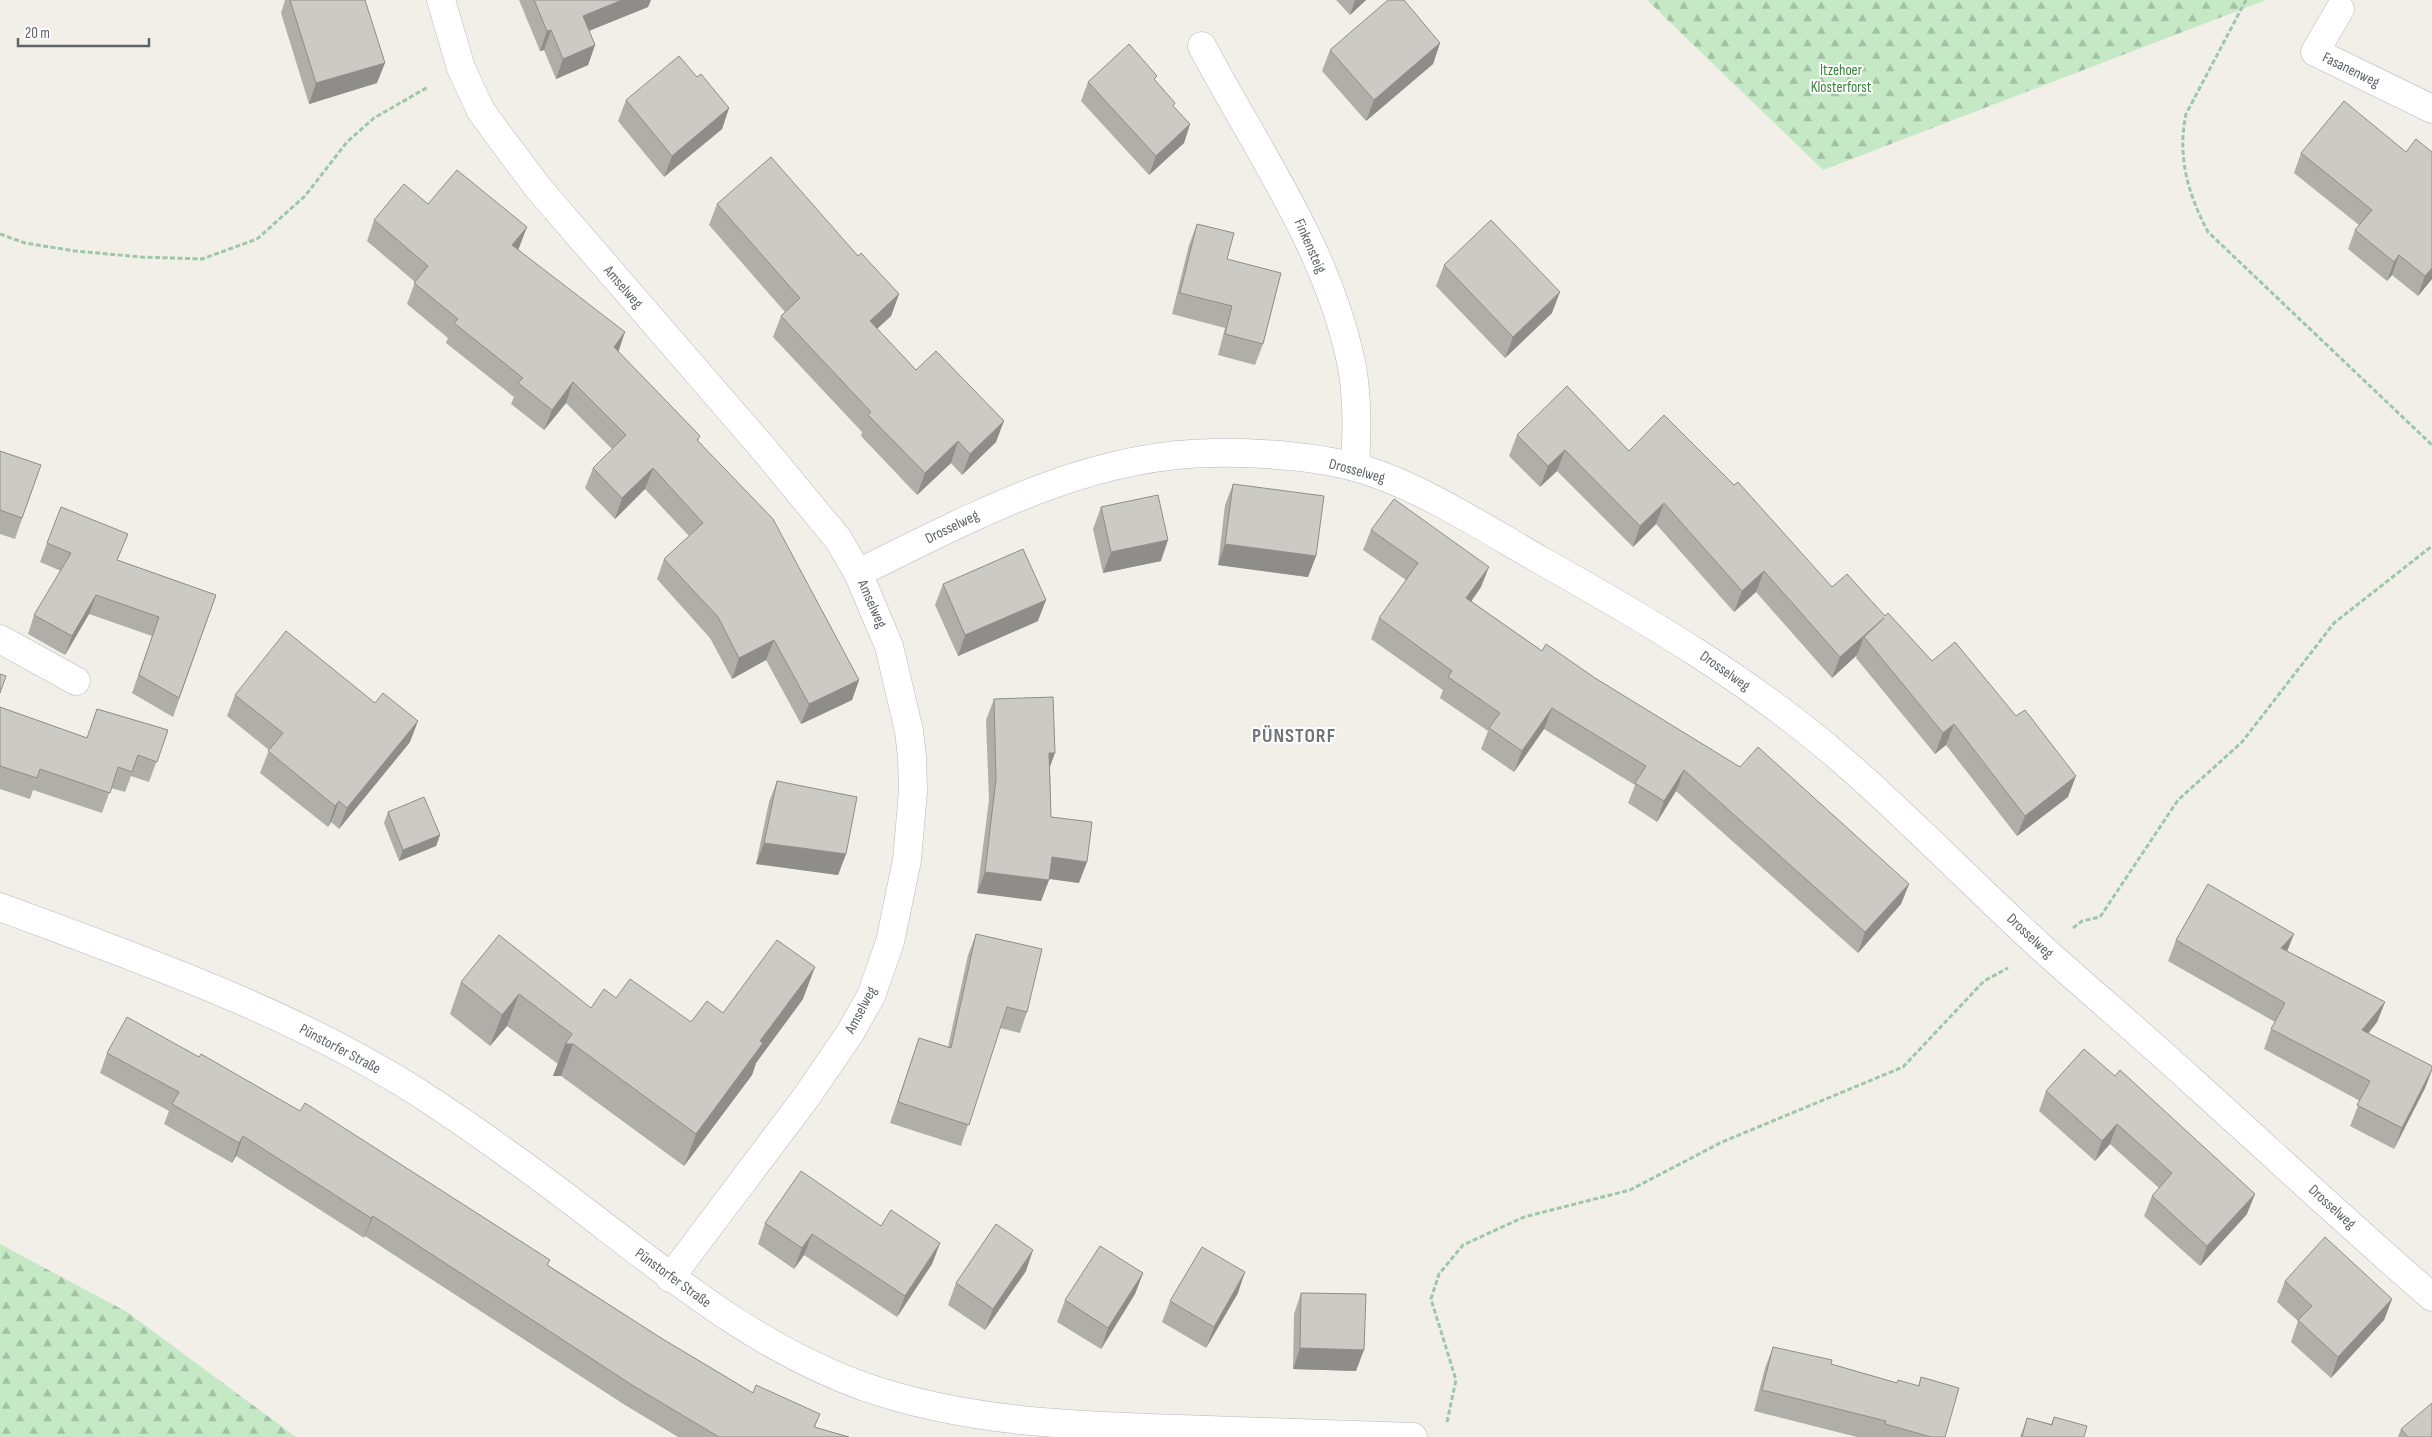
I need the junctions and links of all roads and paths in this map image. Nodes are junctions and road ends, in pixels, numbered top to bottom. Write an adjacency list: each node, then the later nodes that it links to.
1 (441, 0): 5 (street, Amselweg)
2 (2246, 0): 8 (path)
3 (2340, 9): 6 (street, Fasanenweg)
4 (1202, 46): 9 (street, Finkensteig)
5 (460, 68): 7 (path); 11 (street, Amselweg)
6 (2432, 109)
7 (0, 234)
8 (2432, 445)
9 (1355, 467): 11 (street, Drosselweg); 15 (street, Drosselweg)
10 (2432, 546): 15 (path)
11 (858, 573): 16 (street, Amselweg)
12 (0, 639): 13 (street)
13 (76, 681)
14 (0, 907): 16 (street, Pünstorfer Straße)
15 (2044, 950): 17 (street, Drosselweg); 18 (path)
16 (670, 1278): 19 (street, Pünstorfer Straße)
17 (2432, 1297)
18 (1446, 1428)
19 (1413, 1437)

